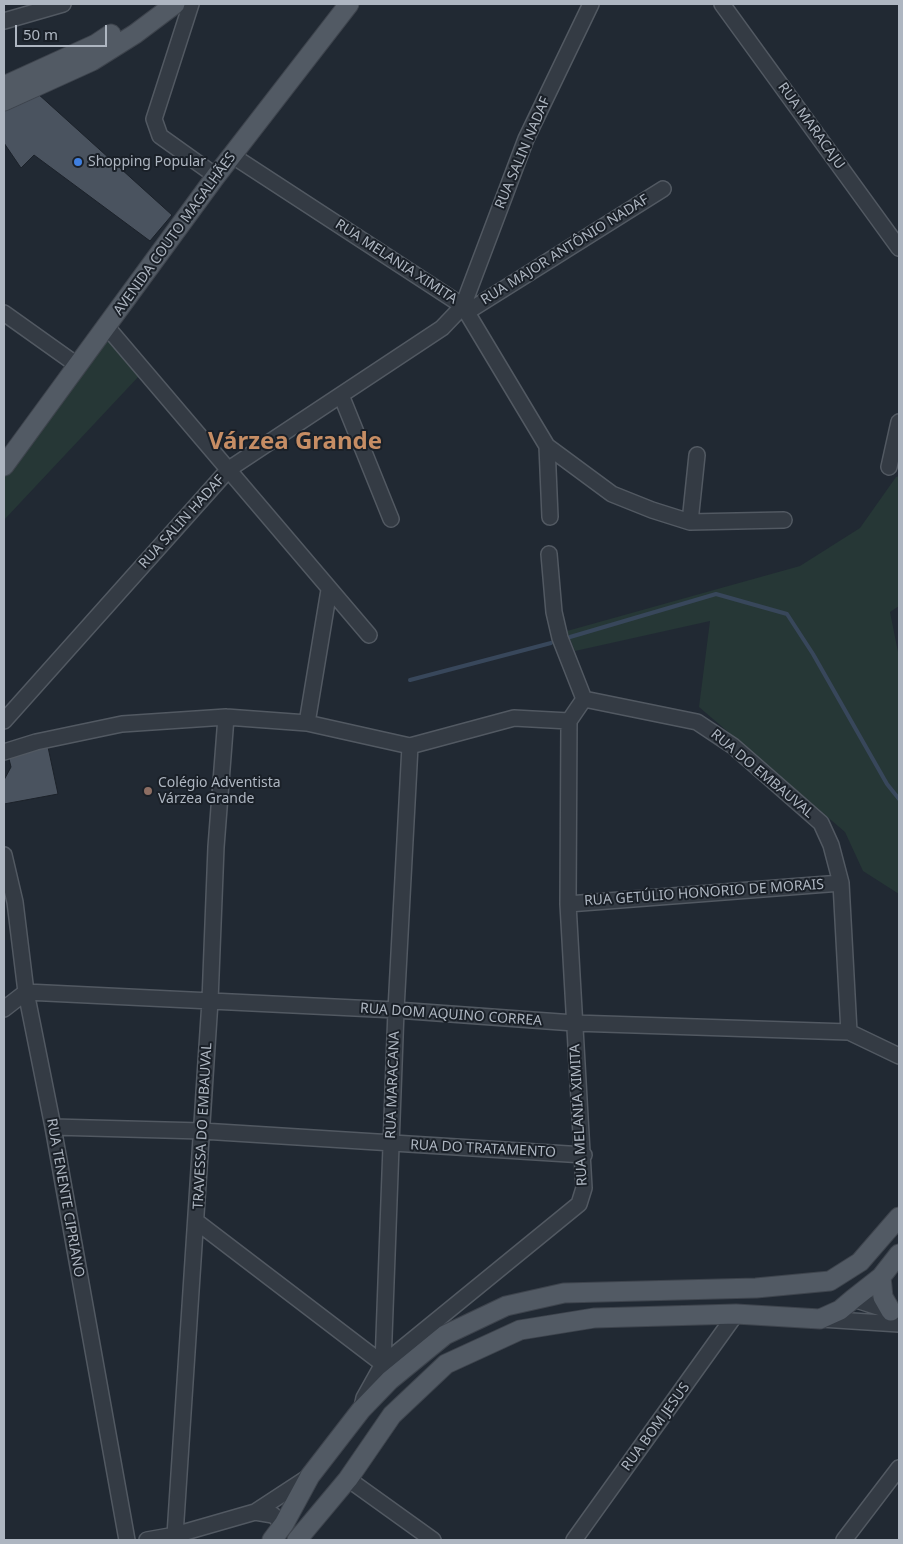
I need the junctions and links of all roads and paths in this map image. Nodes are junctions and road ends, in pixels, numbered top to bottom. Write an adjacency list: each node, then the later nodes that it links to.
1 (63, 4): 8 (street)
2 (155, 4): 9 (main road)
3 (175, 4): 10 (main road)
4 (190, 4): 12 (street)
5 (349, 4): 11 (main road, AVENIDA COUTO MAGALHÃES)
6 (591, 4): 15 (street, RUA SALIN NADAF)
7 (722, 4): 14 (street, RUA MARACAJU)
8 (4, 21)
9 (4, 86)
10 (4, 101)
11 (233, 156): 12 (main road, AVENIDA COUTO MAGALHÃES); 15 (street, RUA MELANIA XIMITA)
12 (216, 176): 17 (main road, AVENIDA COUTO MAGALHÃES)
13 (663, 189): 15 (street, RUA MAJOR ANTÔNIO NADAF)
14 (899, 248)
15 (465, 309): 19 (street, RUA SALIN HADAF); 21 (street, RUA MELANIA XIMITA)
16 (4, 313): 18 (street)
17 (107, 327): 18 (main road, AVENIDA COUTO MAGALHÃES); 25 (street)
18 (77, 365): 23 (main road, AVENIDA COUTO MAGALHÃES)
19 (341, 395): 25 (street, RUA SALIN HADAF); 27 (street)
20 (899, 422): 24 (street)
21 (547, 446): 26 (street, RUA MELANIA XIMITA); 29 (street)
22 (698, 454): 29 (street)
23 (4, 466)
24 (889, 468)
25 (229, 469): 31 (street); 35 (street, RUA SALIN HADAF)
26 (550, 517)
27 (391, 519)
28 (784, 520): 29 (street)
29 (690, 522)
30 (549, 554): 33 (street)
31 (329, 590): 32 (street); 37 (street)
32 (369, 635)
33 (584, 699): 36 (street); 41 (street, RUA DO EMBAUVAL)
34 (226, 717): 37 (street); 39 (street); 44 (street, TRAVESSA DO EMBAUVAL)
35 (4, 721)
36 (569, 721): 38 (street); 42 (street, RUA MELANIA XIMITA)
37 (307, 722): 38 (street)
38 (410, 746): 46 (street, RUA MARACANA)
39 (4, 752)
40 (4, 855): 43 (street, RUA TENENTE CIPRIANO)
41 (841, 883): 42 (street, RUA GETÚLIO HONORIO DE MORAIS); 48 (street, RUA DO EMBAUVAL)
42 (568, 904): 47 (street, RUA MELANIA XIMITA)
43 (26, 992): 44 (street, RUA DOM AQUINO CORREA); 45 (street); 50 (street, RUA TENENTE CIPRIANO)
44 (210, 1002): 46 (street, RUA DOM AQUINO CORREA); 51 (street, TRAVESSA DO EMBAUVAL)
45 (4, 1009)
46 (396, 1010): 47 (street, RUA DOM AQUINO CORREA); 52 (street, RUA MARACANA)
47 (574, 1023): 48 (street, RUA DOM AQUINO CORREA); 53 (street, RUA MELANIA XIMITA)
48 (849, 1032): 49 (street, RUA DOM AQUINO CORREA)
49 (899, 1056)
50 (53, 1127): 51 (street, RUA DO TRATAMENTO); 72 (street, RUA TENENTE CIPRIANO)
51 (202, 1131): 52 (street, RUA DO TRATAMENTO); 55 (street, TRAVESSA DO EMBAUVAL)
52 (391, 1144): 53 (street, RUA DO TRATAMENTO); 64 (street, RUA MARACANA)
53 (584, 1155): 64 (street, RUA MELANIA XIMITA)
54 (899, 1217): 58 (main road)
55 (197, 1222): 64 (street); 71 (street, TRAVESSA DO EMBAUVAL)
56 (899, 1254): 57 (main road)
57 (881, 1276): 60 (main road); 62 (main road)
58 (830, 1281): 59 (main road); 60 (main road)
59 (756, 1288): 61 (main road); 65 (main road)
60 (853, 1299): 62 (street); 63 (main road)
61 (736, 1314): 63 (main road); 68 (main road); 77 (street, RUA BOM JESUS)
62 (896, 1316): 63 (street)
63 (820, 1319)
64 (382, 1364): 65 (street, RUA MELANIA XIMITA)
65 (361, 1410): 67 (main road)
66 (899, 1468): 78 (street)
67 (310, 1476): 68 (main road); 69 (street); 70 (main road)
68 (348, 1479): 75 (main road); 76 (street)
69 (255, 1512): 70 (street); 71 (street)
70 (284, 1524): 74 (main road)
71 (175, 1535): 73 (street)
72 (127, 1540)
73 (146, 1540)
74 (272, 1540)
75 (297, 1540)
76 (433, 1540)
77 (574, 1540)
78 (844, 1540)

